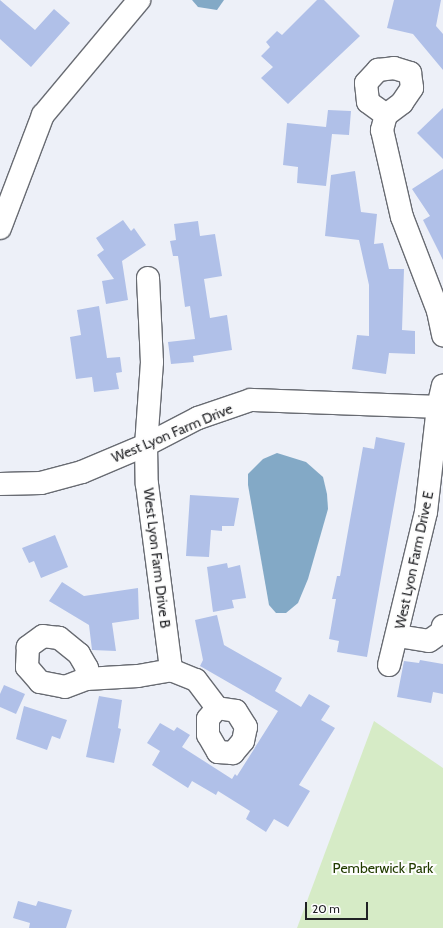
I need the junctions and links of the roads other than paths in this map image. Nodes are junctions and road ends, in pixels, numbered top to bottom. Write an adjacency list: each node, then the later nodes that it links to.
1 (139, 0): 3 (street)
2 (386, 115): 5 (street)
3 (0, 228)
4 (148, 278): 8 (street, West Lyon Farm Drive B)
5 (443, 335)
6 (443, 386): 7 (street, West Lyon Farm Drive E)
7 (440, 406): 8 (street, West Lyon Farm Drive); 10 (street, West Lyon Farm Drive E)
8 (146, 445): 9 (street, West Lyon Farm Drive); 14 (street, West Lyon Farm Drive B)
9 (0, 484)
10 (434, 521): 12 (street, West Lyon Farm Drive E)
11 (443, 626): 12 (street)
12 (398, 636): 13 (street, West Lyon Farm Drive E)
13 (389, 665)
14 (171, 670): 15 (street); 16 (street)
15 (86, 679)
16 (217, 708)

